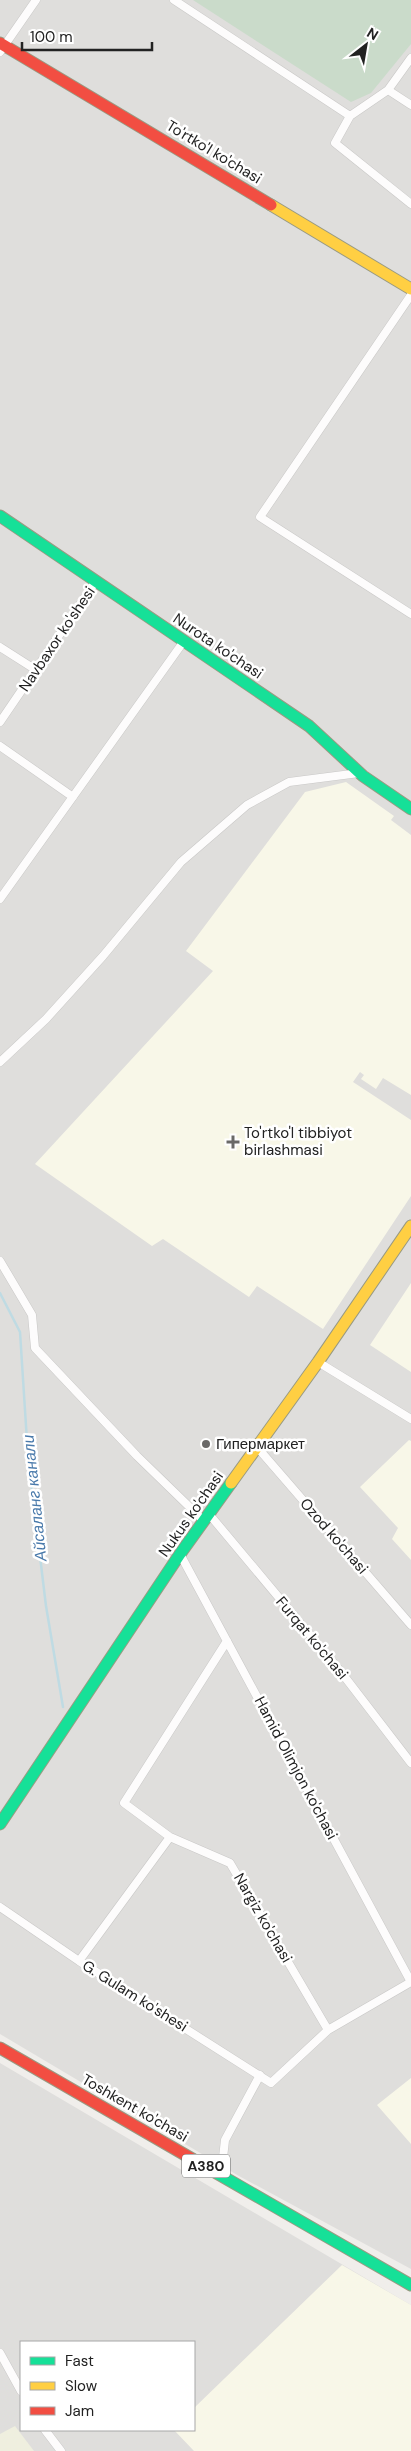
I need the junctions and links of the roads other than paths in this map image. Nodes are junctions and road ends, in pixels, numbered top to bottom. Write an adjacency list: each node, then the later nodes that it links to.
1 (36, 0): 3 (street)
2 (174, 0): 7 (street)
3 (2, 47): 9 (main road, To'rtko'l ko'chasi)
4 (411, 58): 5 (street)
5 (388, 90): 6 (street); 7 (street)
6 (411, 105)
7 (350, 116): 8 (street)
8 (411, 204)
9 (411, 289)
10 (411, 295): 13 (street)
11 (0, 516): 12 (main road, Nurota ko'chasi)
12 (96, 581): 14 (main road, Nurota ko'chasi); 16 (street, Navbaxor ko'shesi)
13 (411, 614)
14 (184, 641): 19 (main road, Nurota ko'chasi); 20 (street)
15 (0, 647): 16 (street)
16 (36, 670): 17 (street, Navbaxor ko'shesi)
17 (0, 722)
18 (0, 746): 20 (street)
19 (359, 773): 21 (main road, Nurota ko'chasi); 23 (street)
20 (73, 797): 22 (street)
21 (411, 809)
22 (0, 899)
23 (0, 1062)
24 (411, 1226): 26 (main road, Nukus ko'chasi)
25 (0, 1260): 29 (street, Furqat ko'chasi)
26 (318, 1362): 27 (street); 28 (main road, Nukus ko'chasi)
27 (411, 1419)
28 (257, 1447): 29 (main road, Nukus ko'chasi); 31 (street, Ozod ko'chasi)
29 (206, 1518): 30 (main road, Nukus ko'chasi); 33 (street, Furqat ko'chasi)
30 (180, 1554): 32 (street, Hamid Olimjon ko'chasi); 34 (main road, Nukus ko'chasi)
31 (411, 1625)
32 (227, 1641): 35 (street, Nargiz ko'chasi); 38 (street, Hamid Olimjon ko'chasi)
33 (411, 1763)
34 (0, 1824)
35 (170, 1837): 37 (street); 39 (street, Nargiz ko'chasi)
36 (0, 1906): 37 (street, G. Gulam ko'shesi)
37 (79, 1961): 41 (street, G. Gulam ko'shesi)
38 (411, 1982): 39 (street)
39 (328, 2030): 41 (street, G. Gulam ko'shesi)
40 (0, 2048): 42 (main road, Toshkent ko'chasi / A380)
41 (260, 2076): 42 (street)
42 (221, 2176): 43 (main road, Toshkent ko'chasi / A380)
43 (411, 2285)
44 (0, 2353): 45 (street)
45 (20, 2389)
46 (46, 2431): 47 (street)
47 (60, 2451)

